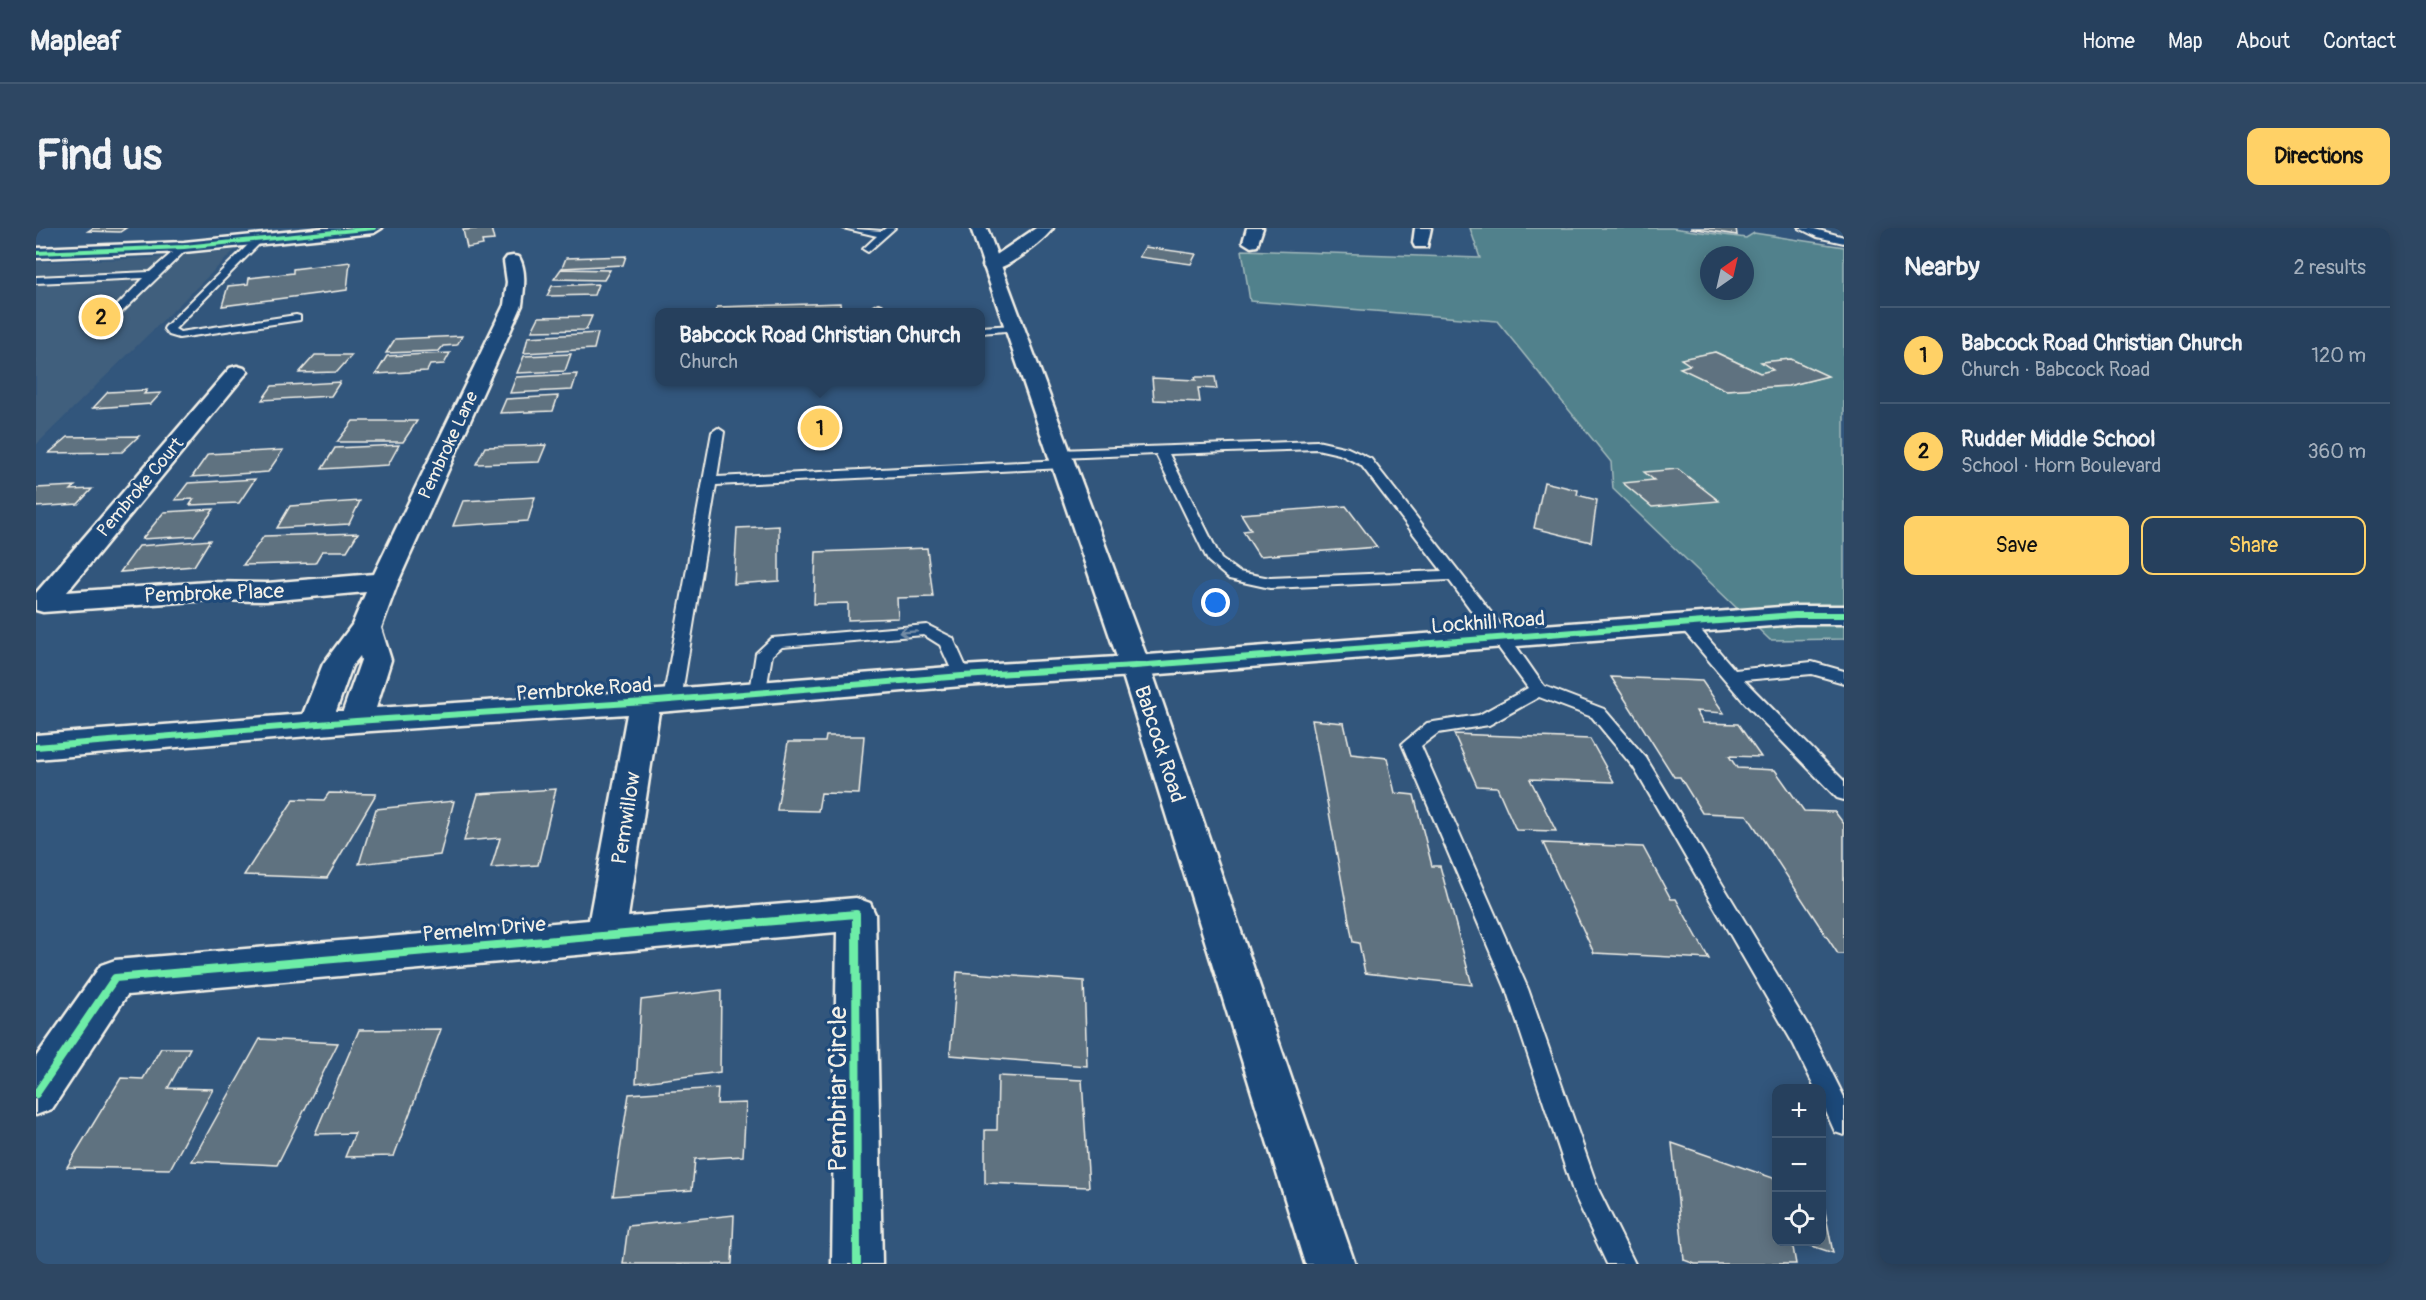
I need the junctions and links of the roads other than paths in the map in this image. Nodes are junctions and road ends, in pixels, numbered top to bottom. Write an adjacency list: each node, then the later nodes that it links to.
1 (374, 228): 8 (street)
2 (847, 228): 6 (lane)
3 (979, 228): 13 (street, Babcock Road)
4 (1045, 228): 13 (street)
5 (1803, 228): 7 (lane)
6 (887, 231): 10 (lane)
7 (1844, 240)
8 (257, 241): 9 (street); 17 (lane)
9 (183, 247): 11 (street); 14 (lane)
10 (868, 249)
11 (36, 253)
12 (513, 261): 26 (street, Pembroke Lane)
13 (992, 266): 18 (street, Babcock Road)
14 (153, 275): 15 (lane); 16 (lane)
15 (36, 280)
16 (118, 310)
17 (296, 318)
18 (1015, 328): 19 (lane); 23 (street, Babcock Road)
19 (985, 330)
20 (237, 372): 27 (street, Pembroke Court)
21 (718, 432): 24 (lane)
22 (1161, 451): 23 (lane); 25 (lane); 25 (lane)
23 (1062, 459): 24 (lane); 32 (street, Babcock Road)
24 (710, 481): 38 (lane)
25 (1453, 575): 31 (lane)
26 (384, 582): 27 (street, Pembroke Place); 30 (street, Pembroke Lane)
27 (43, 603)
28 (1844, 615): 29 (street, Lockhill Road)
29 (1685, 623): 31 (street, Lockhill Road); 34 (lane)
30 (366, 628): 39 (street); 40 (street, Pembroke Lane)
31 (1501, 638): 32 (street, Lockhill Road); 36 (lane)
32 (1134, 666): 33 (street, Pembroke Road); 48 (street, Babcock Road)
33 (962, 676): 37 (street, Pembroke Road); 37 (lane, one-way to 37)
34 (1730, 676): 35 (lane); 42 (lane)
35 (1844, 677)
36 (1538, 690): 46 (lane); 49 (lane)
37 (759, 692): 38 (street, Pembroke Road)
38 (658, 701): 39 (street, Pembroke Road); 44 (street, Pemwillow)
39 (356, 721): 40 (street, Pembroke Road)
40 (315, 724): 41 (street, Pembroke Road)
41 (36, 747)
42 (1844, 794)
43 (856, 914): 44 (street, Pemelm Drive); 47 (street, Pembriar Circle)
44 (606, 935): 45 (street, Pemelm Drive)
45 (36, 1094)
46 (1844, 1123)
47 (857, 1264)
48 (1330, 1264)
49 (1621, 1264)

